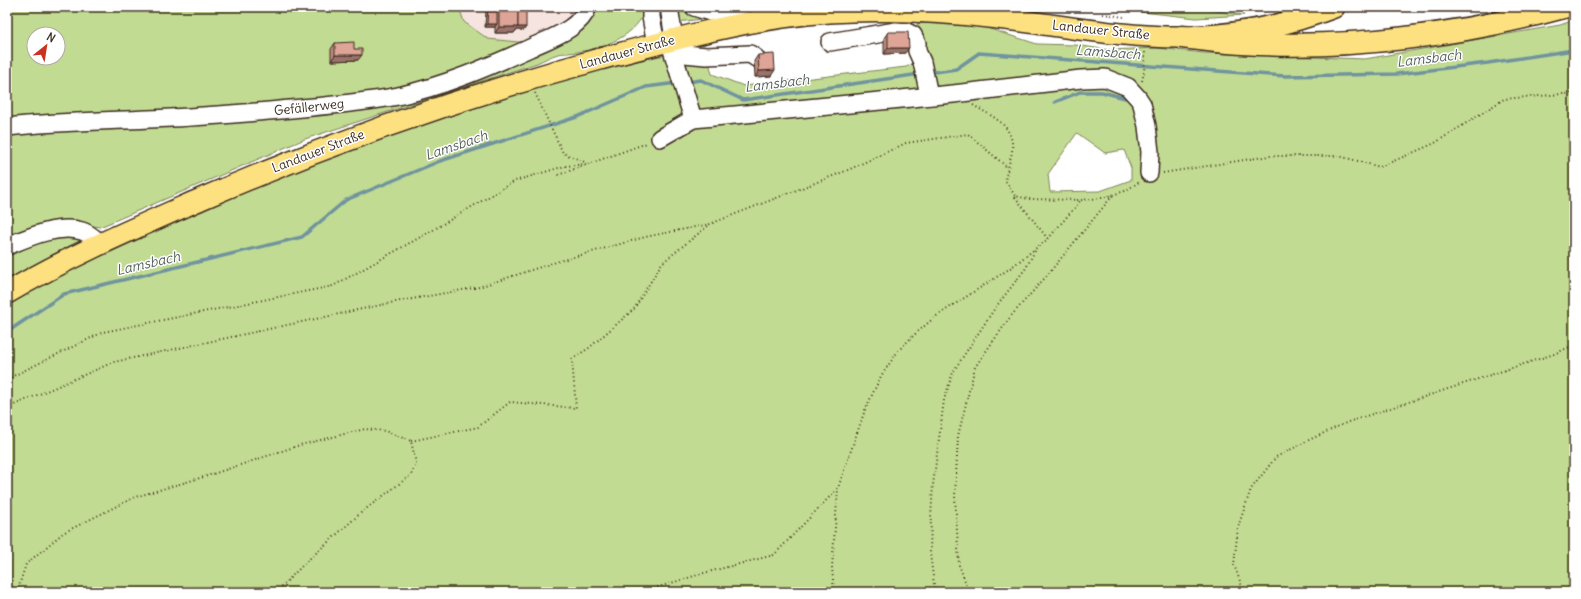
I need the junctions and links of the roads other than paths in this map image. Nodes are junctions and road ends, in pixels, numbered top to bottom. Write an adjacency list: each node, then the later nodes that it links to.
1 (588, 7): 14 (street, Gefällerweg)
2 (651, 7): 10 (street)
3 (669, 7): 10 (street)
4 (694, 7): 7 (street)
5 (1334, 7): 8 (main road, Landauer Straße)
6 (1564, 7): 8 (highway)
7 (753, 22): 8 (main road, Landauer Straße); 10 (main road, Landauer Straße)
8 (1182, 37)
9 (830, 42): 12 (street)
10 (668, 44): 11 (street); 13 (street); 17 (main road, Landauer Straße)
11 (756, 58)
12 (929, 95): 13 (street); 16 (street)
13 (693, 119): 15 (street)
14 (7, 127)
15 (660, 138)
16 (1149, 172)
17 (100, 244): 18 (street); 19 (main road, Landauer Straße)
18 (7, 246)
19 (7, 293)

